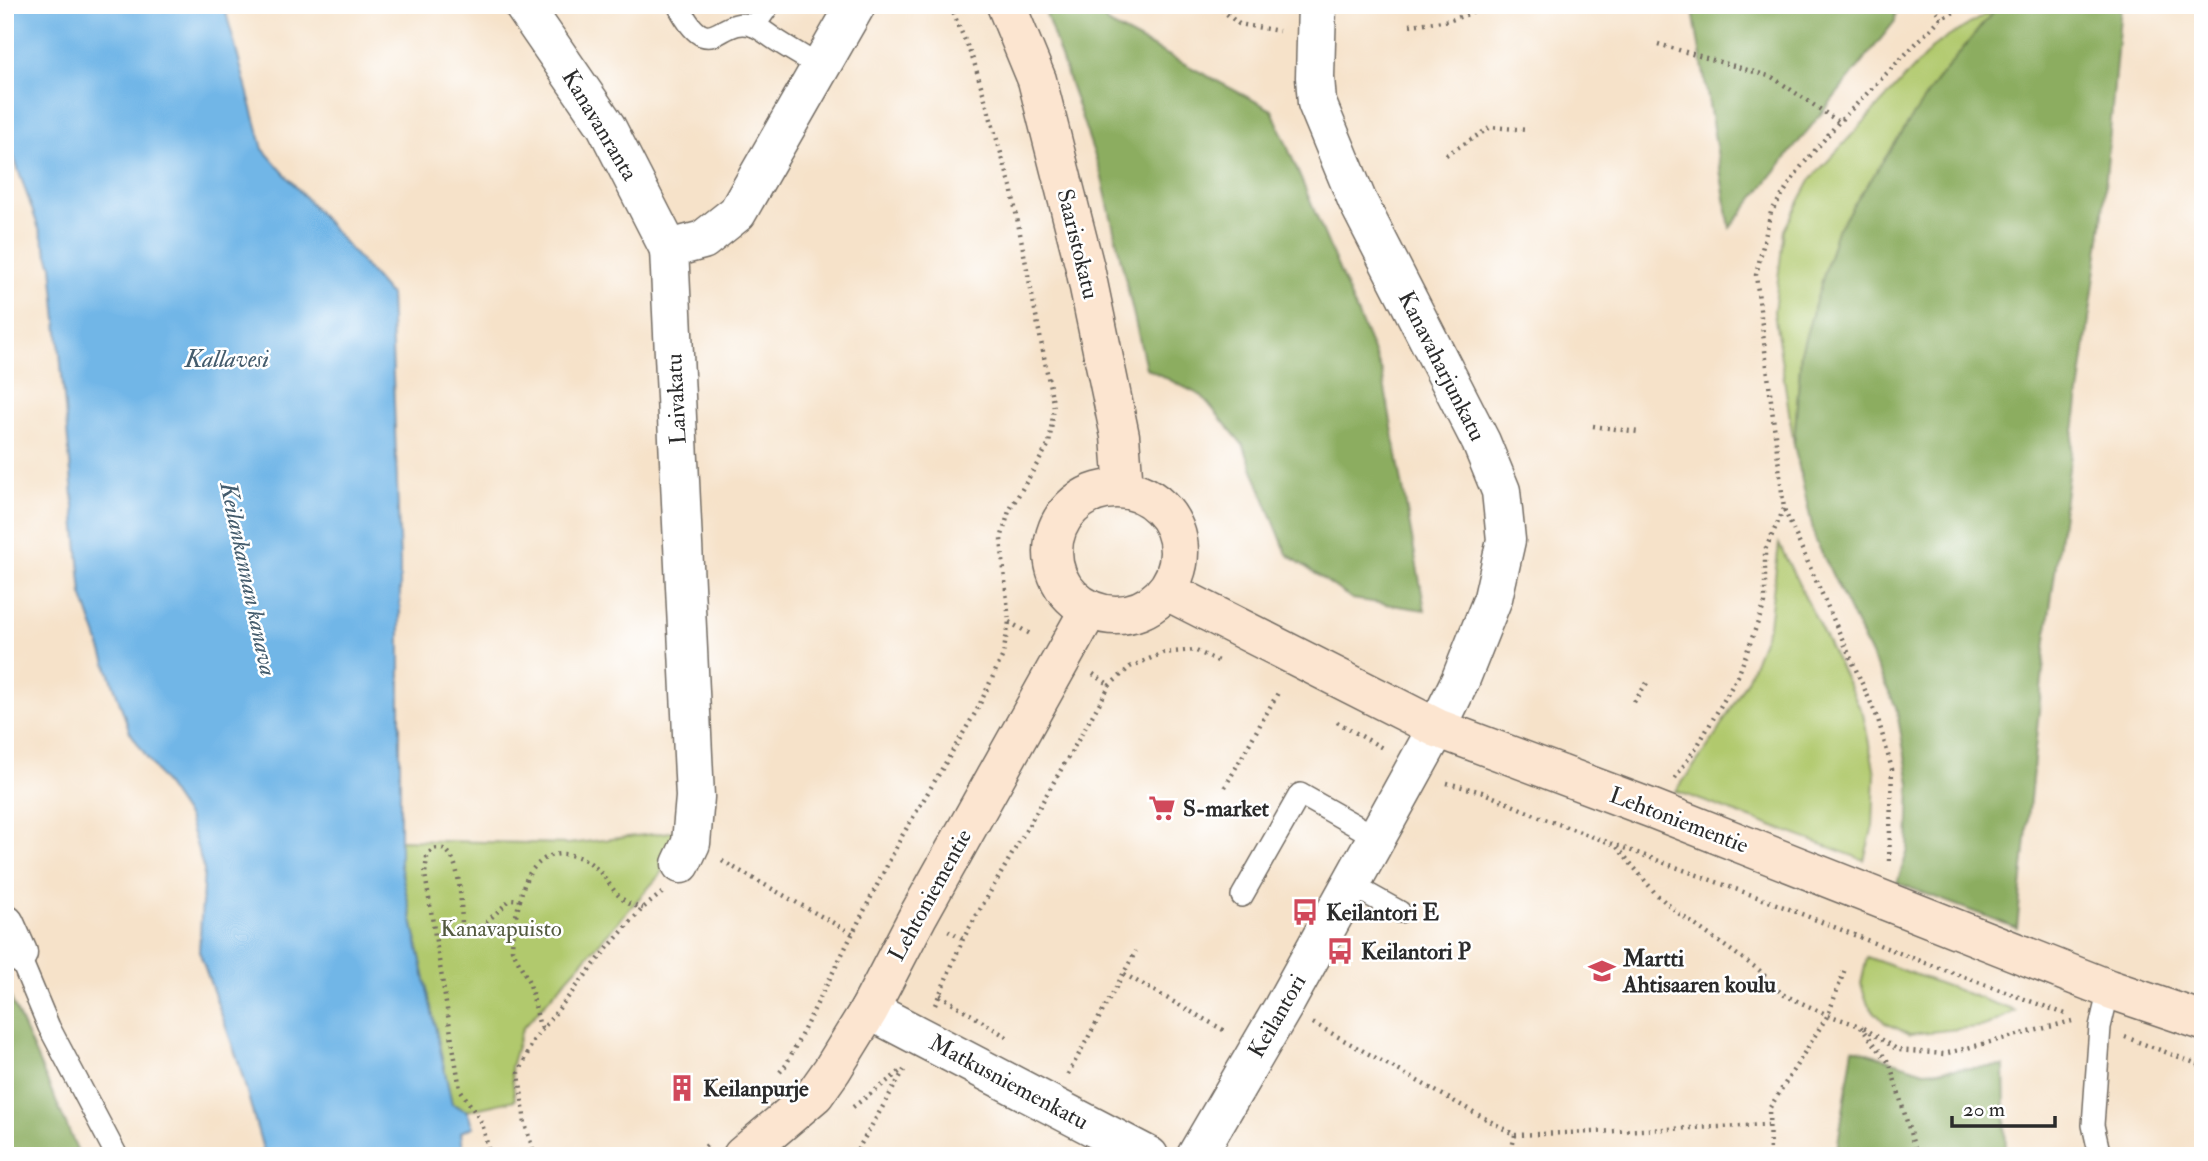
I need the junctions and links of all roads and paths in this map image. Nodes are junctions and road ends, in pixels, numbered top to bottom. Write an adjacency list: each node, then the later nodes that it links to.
1 (523, 5): 20 (street, Kanavanranta)
2 (678, 5): 14 (lane)
3 (769, 5): 14 (lane)
4 (856, 5): 16 (street)
5 (950, 5): 44 (path)
6 (1006, 5): 23 (main road, Saaristokatu)
7 (1216, 5): 11 (path)
8 (1494, 5): 13 (path)
9 (1933, 5): 12 (path)
10 (1970, 5): 12 (path)
11 (1316, 18): 32 (street, Kanavaharjunkatu)
12 (1941, 18): 17 (path)
13 (1410, 25)
14 (754, 26): 16 (lane)
15 (1658, 44): 17 (path)
16 (820, 67): 20 (street)
17 (1839, 122): 24 (path)
18 (1528, 130): 19 (path)
19 (1446, 155)
20 (669, 249): 38 (street, Laivakatu)
21 (1593, 426): 22 (path)
22 (1638, 432)
23 (1124, 489): 25 (main road); 26 (main road)
24 (1784, 509): 35 (path); 39 (path)
25 (1167, 591): 26 (main road); 32 (main road, Lehtoniementie)
26 (1089, 610): 51 (main road, Lehtoniementie)
27 (1230, 667): 50 (path)
28 (1649, 680): 30 (path)
29 (1287, 694): 34 (path)
30 (1634, 702)
31 (1329, 717): 33 (path)
32 (1437, 728): 33 (street, Keilantori); 35 (main road, Lehtoniementie)
33 (1414, 767): 36 (street, Keilantori); 37 (path)
34 (1225, 787)
35 (1653, 809): 49 (main road, Lehtoniementie)
36 (1376, 837): 40 (street, Keilantori); 41 (lane)
37 (1616, 845): 52 (path); 55 (path)
38 (698, 860): 44 (path)
39 (1889, 861)
40 (1350, 884): 43 (lane); 72 (street, Keilantori)
41 (1242, 896)
42 (520, 900): 57 (path); 57 (path); 67 (path)
43 (1400, 912)
44 (853, 934): 62 (path)
45 (12, 939): 66 (lane)
46 (1136, 951): 48 (path)
47 (1845, 969): 52 (path)
48 (1124, 974): 58 (path); 61 (path)
49 (2109, 989): 54 (main road, Lehtoniementie); 56 (lane)
50 (940, 995)
51 (869, 1010): 65 (main road, Lehtoniementie); 71 (street, Matkusniemenkatu)
52 (1828, 1015): 55 (path); 63 (path)
53 (1303, 1018): 64 (path)
54 (2203, 1021)
55 (1860, 1026): 75 (path)
56 (2100, 1027): 59 (path); 76 (lane)
57 (543, 1028): 68 (path)
58 (1234, 1036)
59 (2203, 1066)
60 (904, 1069): 70 (path)
61 (1067, 1075)
62 (777, 1076)
63 (1768, 1125): 64 (path); 74 (path)
64 (1515, 1135): 73 (path)
65 (728, 1147): 69 (path)
66 (117, 1156)
67 (490, 1156)
68 (535, 1156)
69 (695, 1156)
70 (854, 1156)
71 (1149, 1156)
72 (1196, 1156)
73 (1510, 1156)
74 (1770, 1156)
75 (1917, 1156)
76 (2100, 1156)

